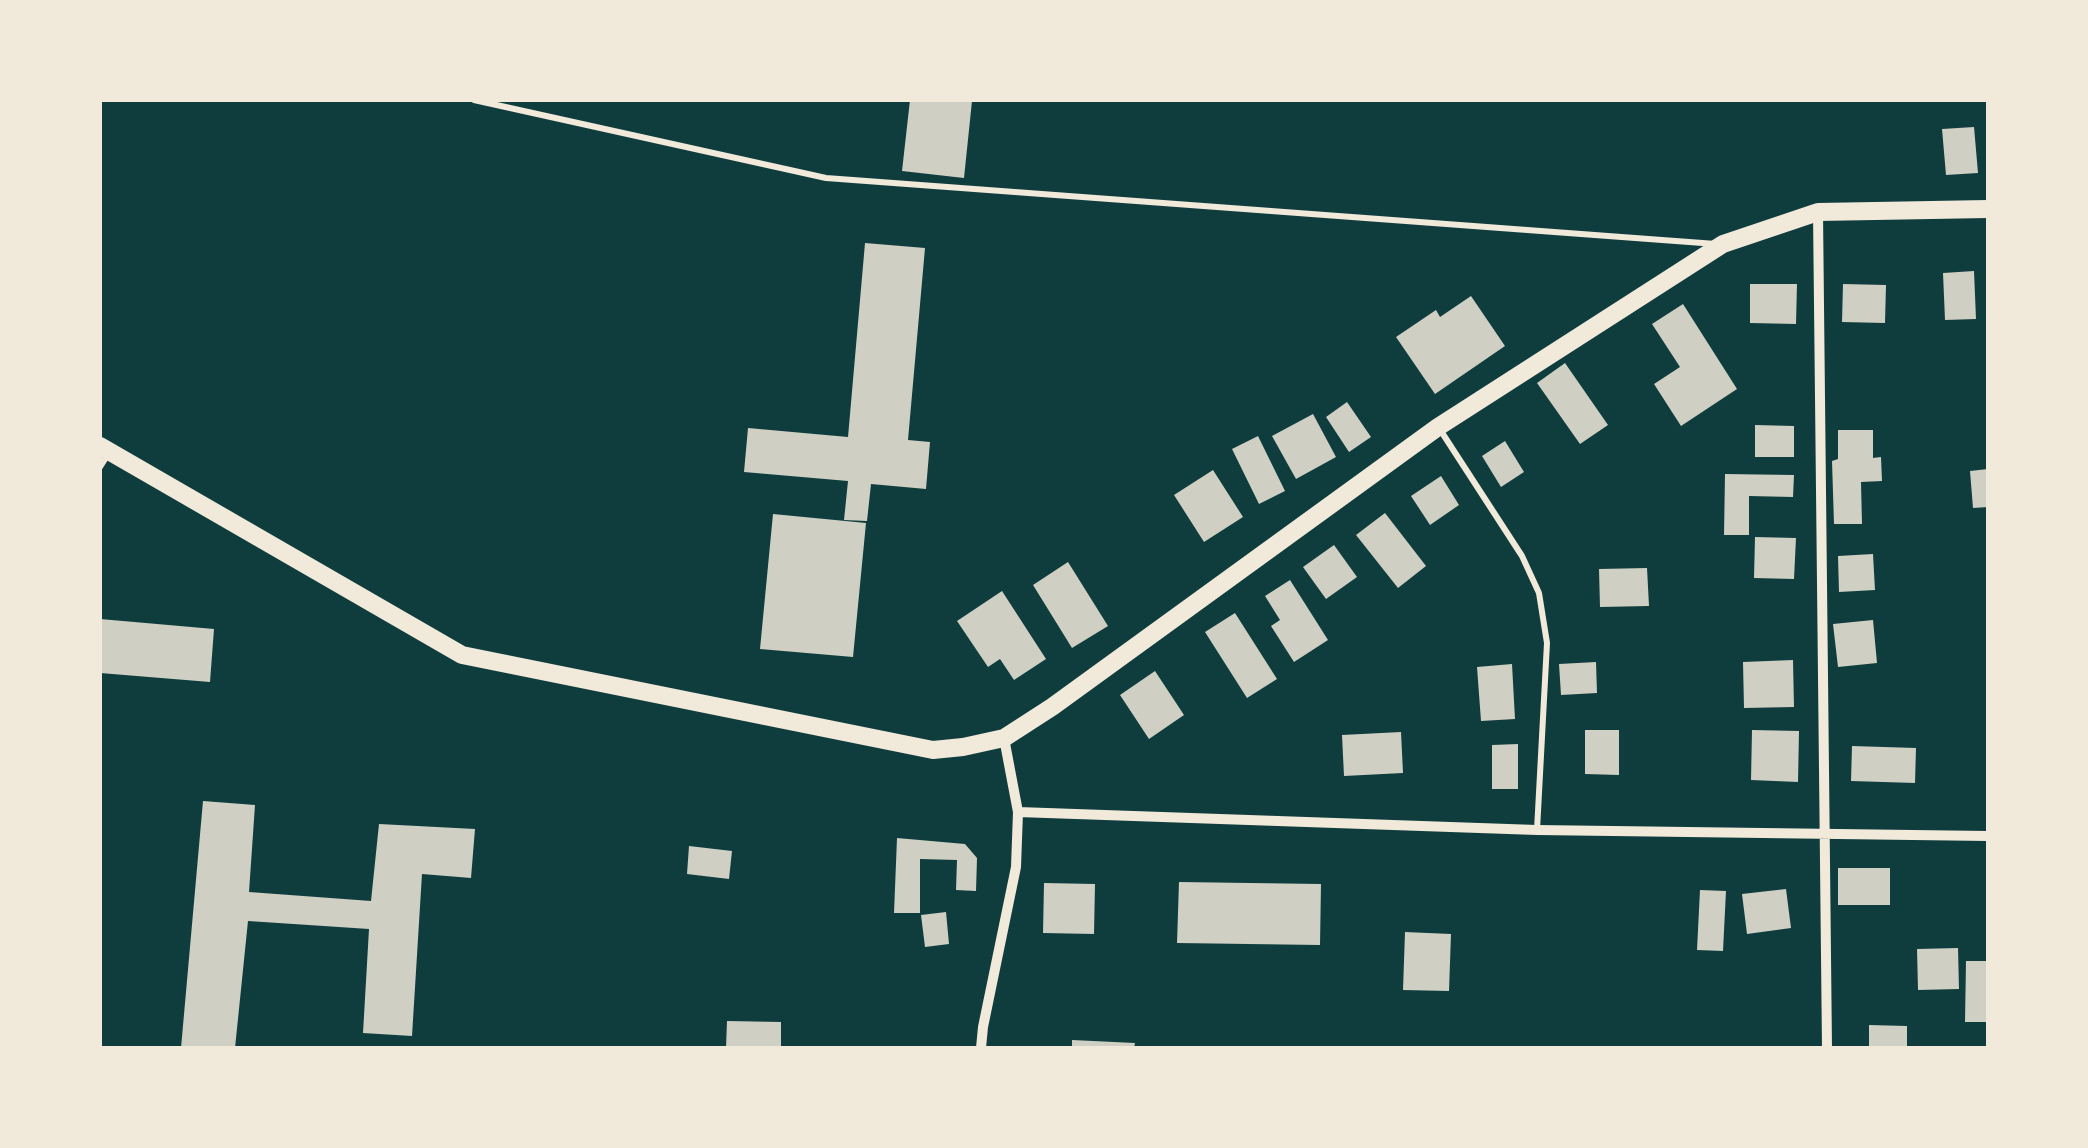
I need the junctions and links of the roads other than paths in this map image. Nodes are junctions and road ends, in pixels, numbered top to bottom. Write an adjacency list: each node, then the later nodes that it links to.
1 (474, 100): 4 (lane)
2 (1988, 210): 3 (street)
3 (1818, 212): 4 (street); 10 (street)
4 (1722, 244): 5 (street)
5 (1438, 427): 7 (street); 9 (lane)
6 (103, 455): 7 (street)
7 (1004, 738): 8 (street)
8 (1018, 812): 9 (street); 12 (street)
9 (1537, 830): 10 (street)
10 (1826, 832): 11 (street); 13 (street)
11 (1988, 836)
12 (981, 1048)
13 (1827, 1048)

